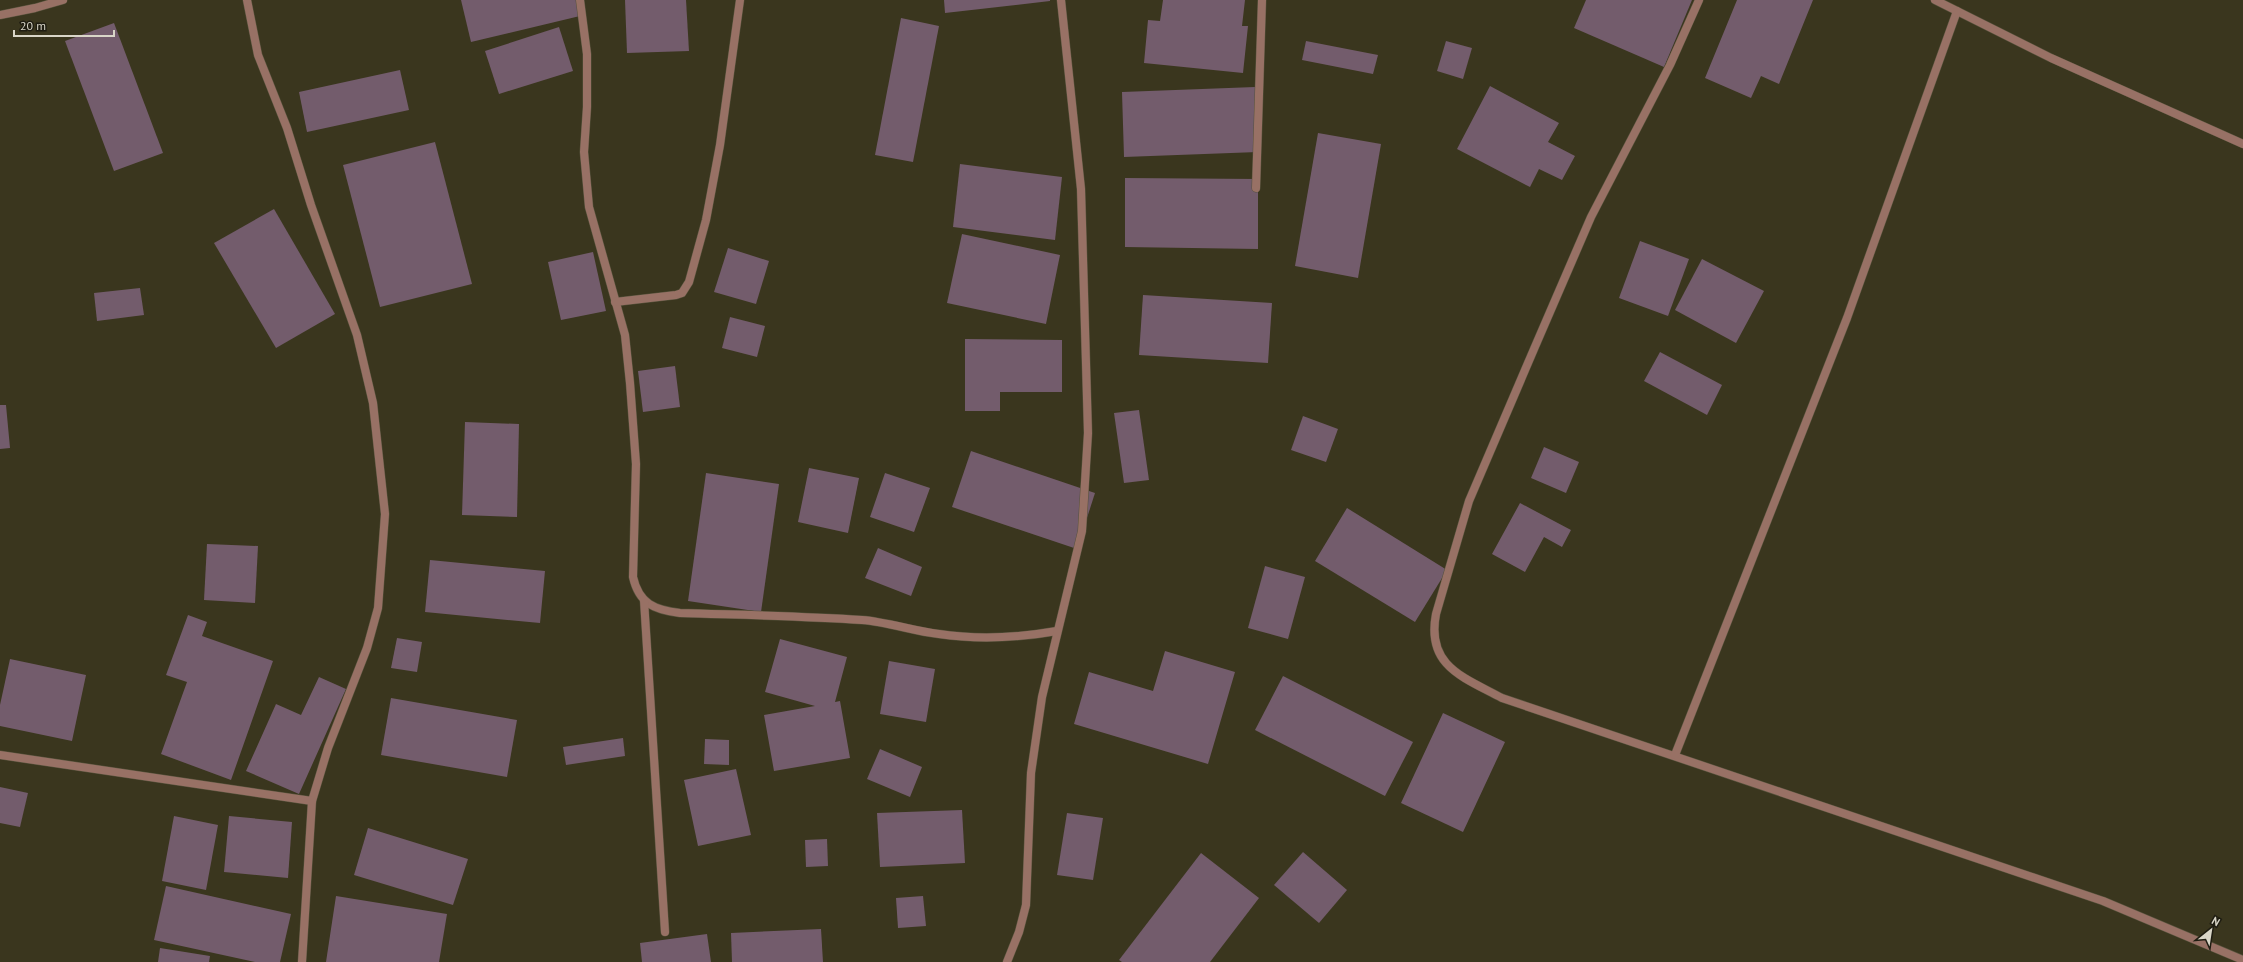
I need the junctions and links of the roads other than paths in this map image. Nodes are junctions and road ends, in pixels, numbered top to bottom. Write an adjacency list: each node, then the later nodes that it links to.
1 (63, 0): 10 (street)
2 (247, 0): 18 (street)
3 (580, 0): 13 (street)
4 (740, 0): 13 (street)
5 (1061, 0): 15 (street)
6 (1262, 0): 12 (street)
7 (1699, 0): 17 (street)
8 (1935, 0): 9 (street)
9 (1956, 11): 11 (street); 17 (street)
10 (0, 15)
11 (2243, 144)
12 (1256, 188)
13 (615, 302): 14 (street)
14 (644, 600): 15 (street); 19 (street)
15 (1057, 631): 22 (street)
16 (0, 755): 18 (street)
17 (1674, 755): 20 (street)
18 (312, 801): 21 (street)
19 (665, 932)
20 (2243, 960)
21 (302, 962)
22 (1007, 962)

